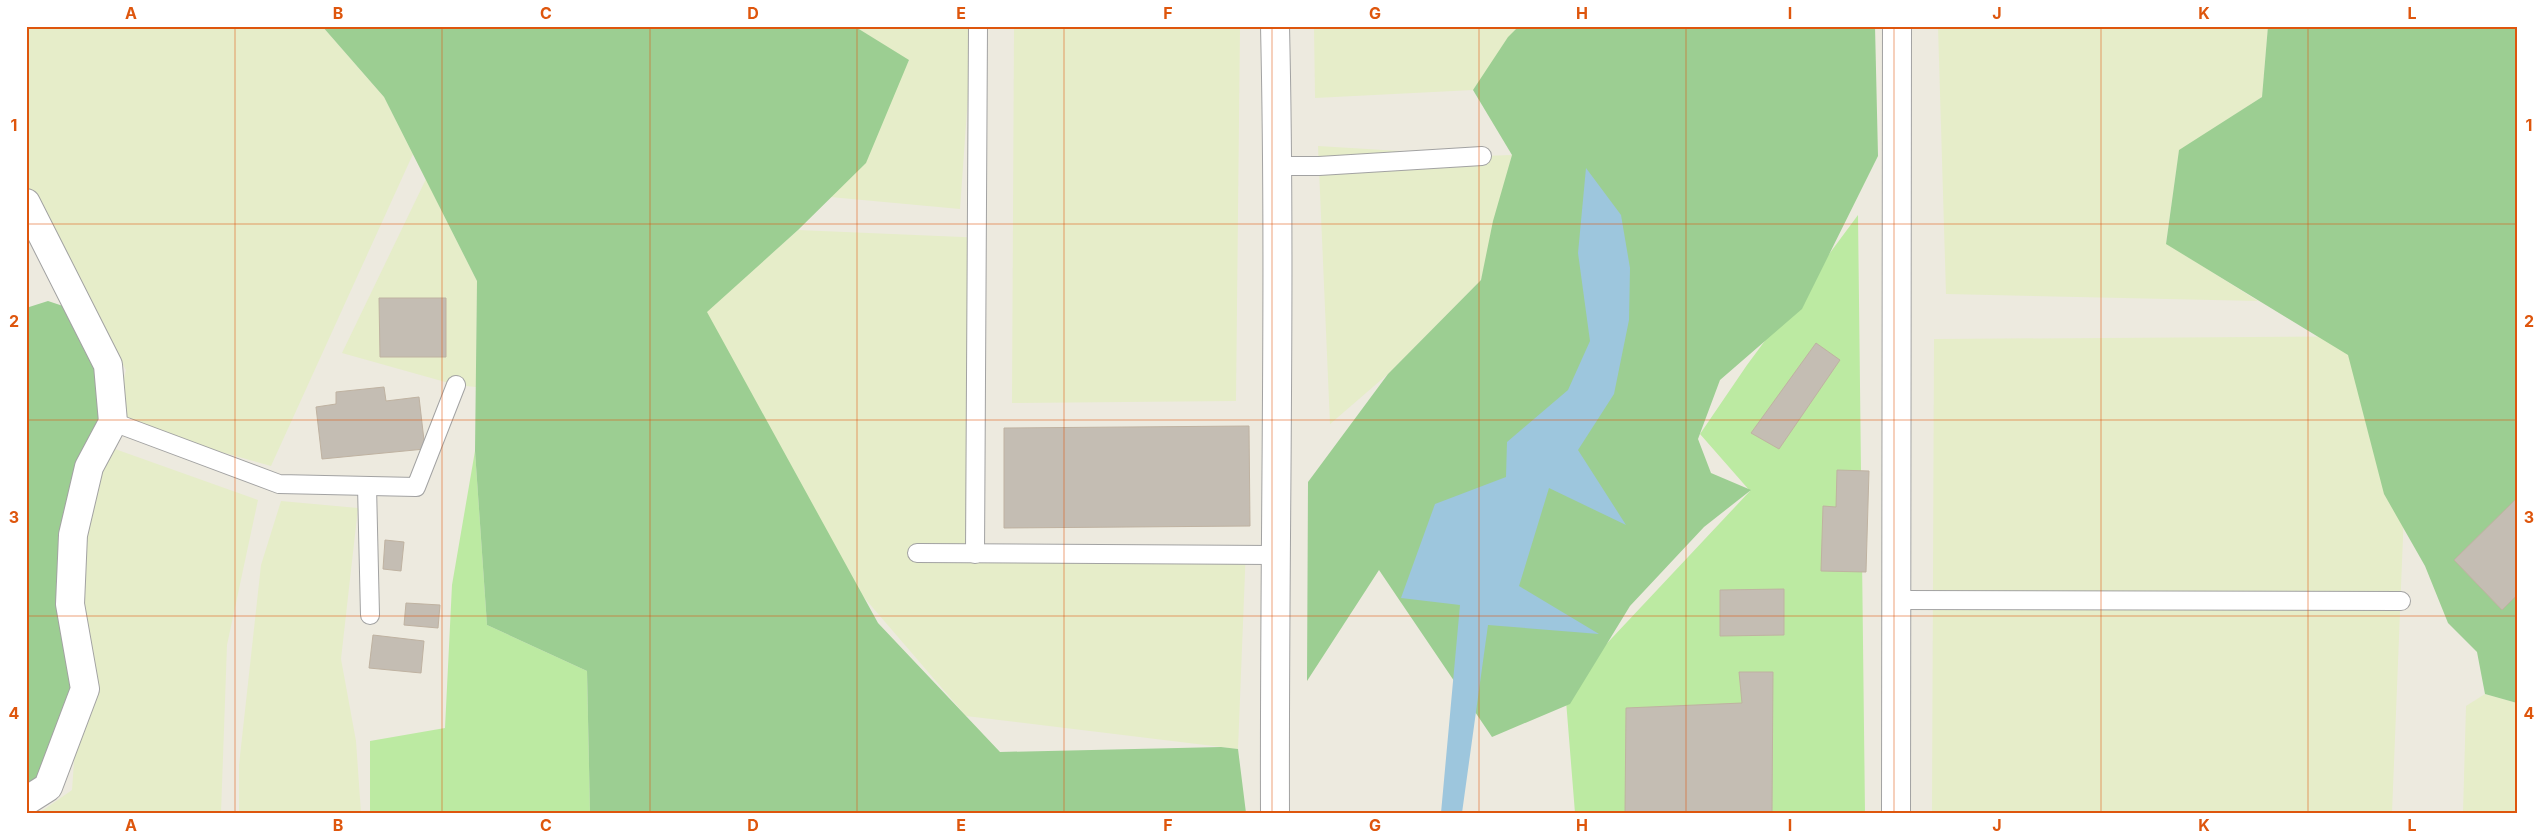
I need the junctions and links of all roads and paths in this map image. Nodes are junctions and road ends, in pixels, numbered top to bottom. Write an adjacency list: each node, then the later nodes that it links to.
1 (978, 26): 11 (lane)
2 (1275, 26): 5 (street)
3 (1897, 26): 13 (street)
4 (1482, 156): 5 (lane)
5 (1278, 166): 12 (street)
6 (26, 203): 8 (street)
7 (456, 385): 9 (lane)
8 (113, 422): 9 (lane); 16 (street)
9 (367, 486): 15 (lane)
10 (917, 554): 11 (lane)
11 (975, 554): 12 (lane)
12 (1274, 555): 17 (street)
13 (1896, 600): 14 (lane); 18 (street)
14 (2400, 601)
15 (370, 615)
16 (26, 801)
17 (1275, 813)
18 (1896, 813)

